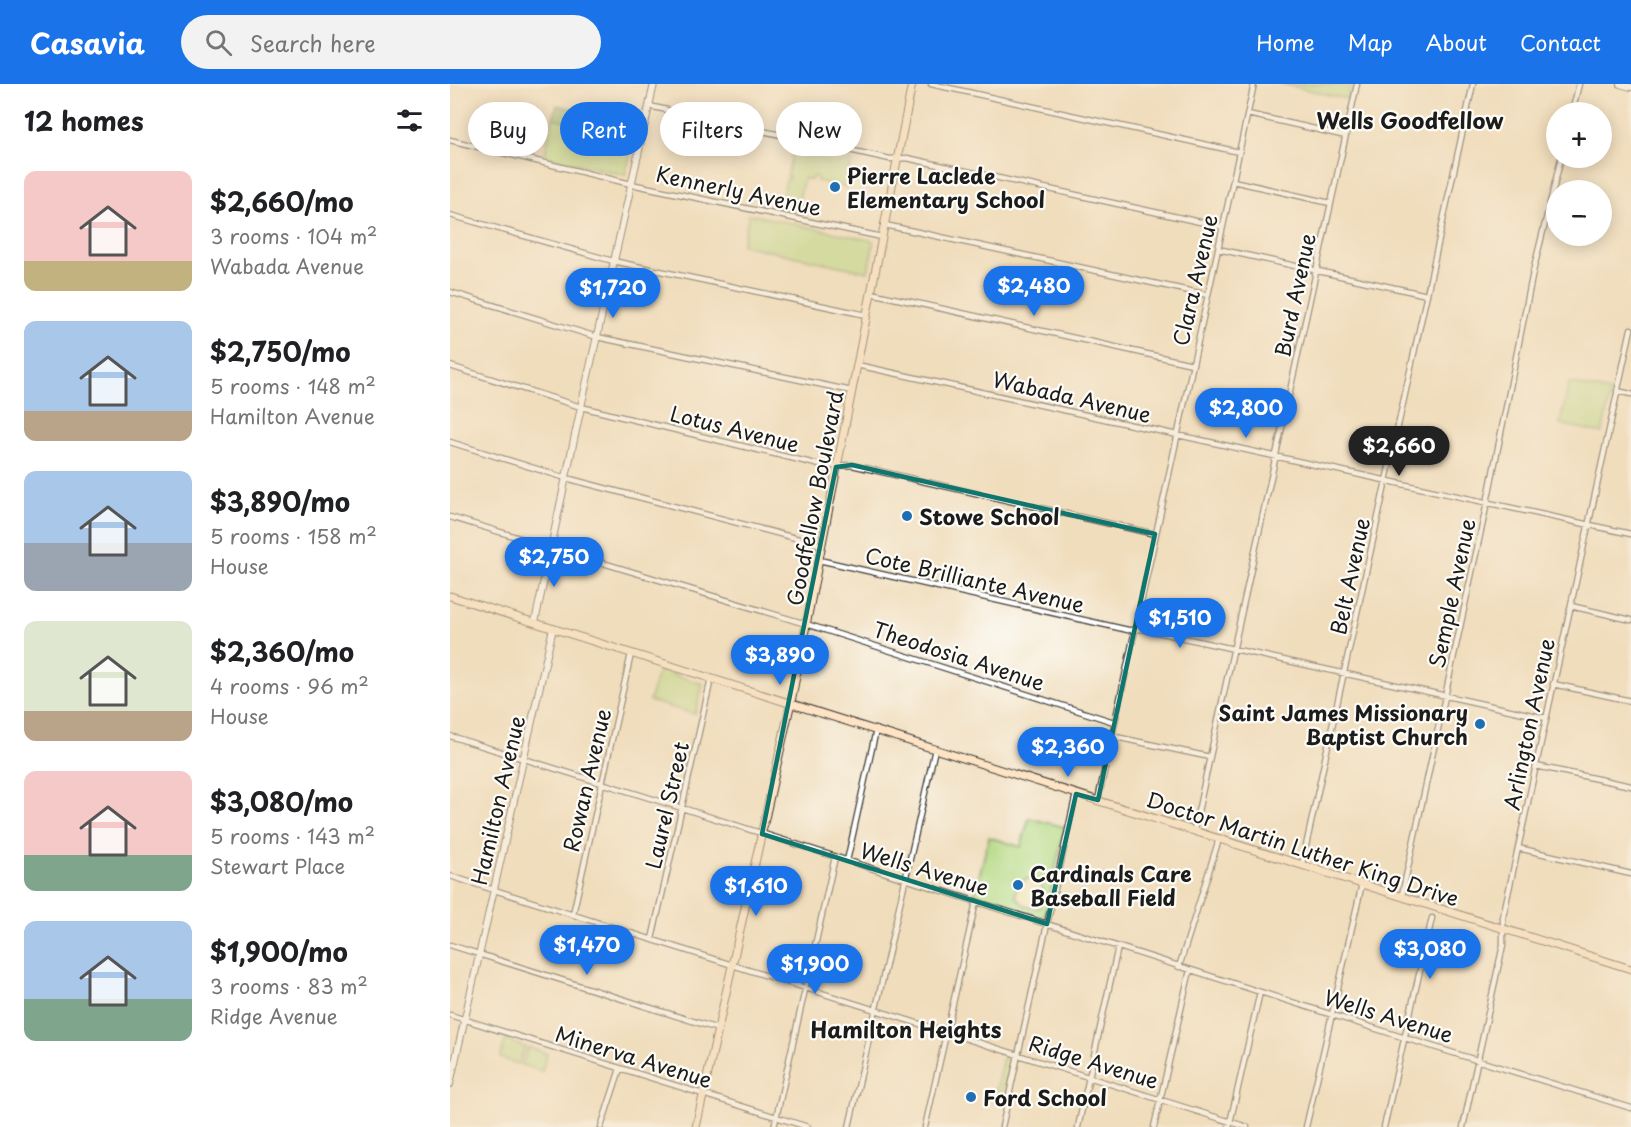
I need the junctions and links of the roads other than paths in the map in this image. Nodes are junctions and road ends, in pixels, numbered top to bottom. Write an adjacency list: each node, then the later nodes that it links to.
1 (654, 84): 11 (street)
2 (912, 84): 16 (main road, Goodfellow Boulevard)
3 (931, 84): 15 (street)
4 (1254, 84): 12 (street, Clara Avenue)
5 (1357, 84): 13 (street, Burd Avenue)
6 (1473, 84): 31 (street, Belt Avenue)
7 (1579, 84): 10 (street)
8 (1620, 84): 9 (street)
9 (1631, 87)
10 (1574, 102)
11 (649, 106): 16 (street); 19 (street)
12 (1248, 114): 13 (street); 15 (street, Clara Avenue)
13 (1346, 136): 20 (street, Burd Avenue)
14 (450, 140): 19 (street, Kennerly Avenue)
15 (1239, 152): 18 (street, Clara Avenue)
16 (898, 158): 22 (main road, Goodfellow Boulevard); 23 (street)
17 (1559, 168): 48 (street, Semple Avenue)
18 (1233, 181): 20 (street); 23 (street, Clara Avenue)
19 (631, 184): 24 (street, Kennerly Avenue); 26 (street)
20 (1330, 203): 27 (street, Burd Avenue)
21 (450, 215): 26 (street)
22 (885, 225): 24 (main road, Goodfellow Boulevard); 30 (street)
23 (1223, 227): 25 (street, Clara Avenue)
24 (882, 237): 29 (main road, Goodfellow Boulevard)
25 (1218, 249): 27 (street); 30 (street, Clara Avenue)
26 (613, 261): 32 (street); 34 (street)
27 (1316, 270): 31 (street); 44 (street, Burd Avenue)
28 (450, 292): 34 (street)
29 (871, 293): 32 (main road, Goodfellow Boulevard); 35 (street)
30 (1208, 295): 35 (street, Clara Avenue)
31 (1427, 295): 47 (street, Belt Avenue)
32 (867, 315): 36 (main road, Goodfellow Boulevard)
33 (1631, 329): 39 (street, Arlington Avenue)
34 (597, 337): 38 (street); 41 (street)
35 (1192, 364): 42 (street, Clara Avenue)
36 (857, 365): 38 (main road, Goodfellow Boulevard); 42 (street, Wabada Avenue)
37 (450, 366): 41 (street, Lotus Avenue)
38 (852, 391): 45 (main road, Goodfellow Boulevard)
39 (1617, 391): 40 (street); 50 (street, Arlington Avenue)
40 (1631, 394)
41 (581, 407): 45 (street, Lotus Avenue); 46 (street)
42 (1177, 436): 44 (street, Wabada Avenue); 51 (street, Clara Avenue)
43 (450, 442): 46 (street)
44 (1275, 457): 47 (street, Wabada Avenue); 63 (street, Burd Avenue)
45 (836, 467): 51 (street, Lotus Avenue); 53 (main road, Goodfellow Boulevard)
46 (566, 478): 53 (street); 54 (street)
47 (1386, 481): 48 (street, Wabada Avenue); 65 (street, Belt Avenue)
48 (1487, 503): 50 (street, Wabada Avenue); 68 (street, Semple Avenue)
49 (450, 517): 54 (street, Theodosia Avenue)
50 (1588, 525): 52 (street, Wabada Avenue); 57 (street, Arlington Avenue)
51 (1155, 534): 62 (street, Clara Avenue)
52 (1631, 534)
53 (822, 545): 55 (main road, Goodfellow Boulevard)
54 (550, 548): 59 (street); 60 (street, Theodosia Avenue)
55 (819, 560): 60 (main road, Goodfellow Boulevard); 62 (street, Cote Brilliante Avenue)
56 (450, 596): 59 (main road, Doctor Martin Luther King Drive)
57 (1571, 606): 58 (street); 67 (street, Arlington Avenue)
58 (1631, 620)
59 (535, 622): 61 (main road, Doctor Martin Luther King Drive)
60 (806, 624): 70 (main road, Goodfellow Boulevard); 72 (street, Theodosia Avenue)
61 (553, 628): 64 (main road, Doctor Martin Luther King Drive); 78 (street, Hamilton Avenue)
62 (1135, 630): 63 (street, Cote Brilliante Avenue); 72 (street, Clara Avenue)
63 (1233, 649): 65 (street, Cote Brilliante Avenue); 77 (street, Burd Avenue)
64 (632, 654): 66 (main road, Doctor Martin Luther King Drive); 80 (street, Rowan Avenue)
65 (1344, 674): 68 (street, Cote Brilliante Avenue); 91 (street, Belt Avenue)
66 (712, 678): 70 (main road, Doctor Martin Luther King Drive); 84 (street, Laurel Street)
67 (1553, 684): 69 (street); 71 (street, Arlington Avenue)
68 (1446, 695): 71 (street, Cote Brilliante Avenue); 97 (street, Semple Avenue)
69 (1631, 701)
70 (791, 702): 73 (main road, Doctor Martin Luther King Drive); 86 (main road, Goodfellow Boulevard)
71 (1546, 718): 79 (street, Arlington Avenue)
72 (1114, 722): 75 (street, Clara Avenue)
73 (876, 730): 76 (main road, Doctor Martin Luther King Drive); 90 (street)
74 (450, 736): 78 (street, Wells Avenue)
75 (1111, 736): 77 (street); 83 (street, Clara Avenue)
76 (935, 749): 82 (main road, Doctor Martin Luther King Drive); 94 (street)
77 (1210, 757): 85 (street, Burd Avenue)
78 (523, 759): 80 (street, Wells Avenue); 96 (street, Hamilton Avenue)
79 (1536, 766): 81 (street); 88 (street, Arlington Avenue)
80 (603, 784): 84 (street, Wells Avenue); 99 (street, Rowan Avenue)
81 (1631, 786)
82 (1076, 794): 83 (main road, Doctor Martin Luther King Drive); 101 (street)
83 (1098, 800): 85 (main road, Doctor Martin Luther King Drive)
84 (682, 808): 86 (street, Wells Avenue); 103 (street, Laurel Street)
85 (1194, 830): 87 (main road, Doctor Martin Luther King Drive)
86 (762, 834): 89 (street, Wells Avenue); 107 (main road, Goodfellow Boulevard)
87 (1219, 839): 91 (main road, Doctor Martin Luther King Drive); 108 (street)
88 (1518, 848): 92 (street); 102 (street, Arlington Avenue)
89 (835, 857): 90 (street, Wells Avenue); 111 (street)
90 (847, 861): 94 (street, Wells Avenue)
91 (1302, 864): 95 (main road, Doctor Martin Luther King Drive)
92 (1631, 874)
93 (450, 876): 96 (street, Ridge Avenue)
94 (905, 880): 98 (street, Wells Avenue); 113 (street)
95 (1362, 884): 97 (main road, Doctor Martin Luther King Drive); 114 (street)
96 (494, 890): 99 (street, Ridge Avenue); 106 (street, Hamilton Avenue)
97 (1402, 895): 102 (main road, Doctor Martin Luther King Drive)
98 (976, 902): 101 (street, Wells Avenue); 118 (street)
99 (573, 914): 103 (street, Ridge Avenue)
100 (1432, 918): 119 (street)
101 (1047, 924): 105 (street, Wells Avenue); 120 (street)
102 (1503, 929): 109 (main road, Doctor Martin Luther King Drive); 121 (street, Arlington Avenue)
103 (652, 939): 107 (street, Ridge Avenue)
104 (450, 945): 106 (street)
105 (1118, 947): 108 (street, Wells Avenue); 123 (street)
106 (479, 954): 116 (street, Hamilton Avenue); 117 (street)
107 (733, 965): 111 (street, Ridge Avenue); 117 (main road, Goodfellow Boulevard)
108 (1179, 967): 110 (street, Wells Avenue)
109 (1631, 969)
110 (1190, 970): 112 (street, Wells Avenue); 126 (street)
111 (805, 988): 113 (street, Ridge Avenue); 128 (street)
112 (1260, 992): 114 (street, Wells Avenue); 129 (street)
113 (876, 1010): 118 (street, Ridge Avenue); 134 (street)
114 (1331, 1014): 119 (street, Wells Avenue); 140 (street)
115 (450, 1015): 116 (street, Minerva Avenue)
116 (464, 1020): 122 (street, Minerva Avenue); 124 (street, Hamilton Avenue)
117 (718, 1029): 125 (main road, Goodfellow Boulevard)
118 (948, 1032): 120 (street, Ridge Avenue); 135 (street)
119 (1405, 1038): 121 (street, Wells Avenue); 141 (street)
120 (1018, 1056): 123 (street, Ridge Avenue); 136 (street)
121 (1478, 1060): 127 (street, Wells Avenue); 142 (street, Arlington Avenue)
122 (620, 1069): 125 (street, Minerva Avenue); 130 (street)
123 (1089, 1077): 126 (street, Ridge Avenue); 137 (street)
124 (450, 1083)
125 (703, 1095): 128 (street, Minerva Avenue); 131 (main road, Goodfellow Boulevard)
126 (1161, 1099): 129 (street, Ridge Avenue); 138 (street)
127 (1631, 1108)
128 (776, 1117): 132 (street); 133 (street, Minerva Avenue)
129 (1230, 1124): 139 (street, Ridge Avenue)
130 (601, 1127)
131 (696, 1127)
132 (774, 1127)
133 (808, 1127)
134 (849, 1127)
135 (925, 1127)
136 (1002, 1127)
137 (1078, 1127)
138 (1154, 1127)
139 (1247, 1127)
140 (1306, 1127)
141 (1384, 1127)
142 (1463, 1127)

